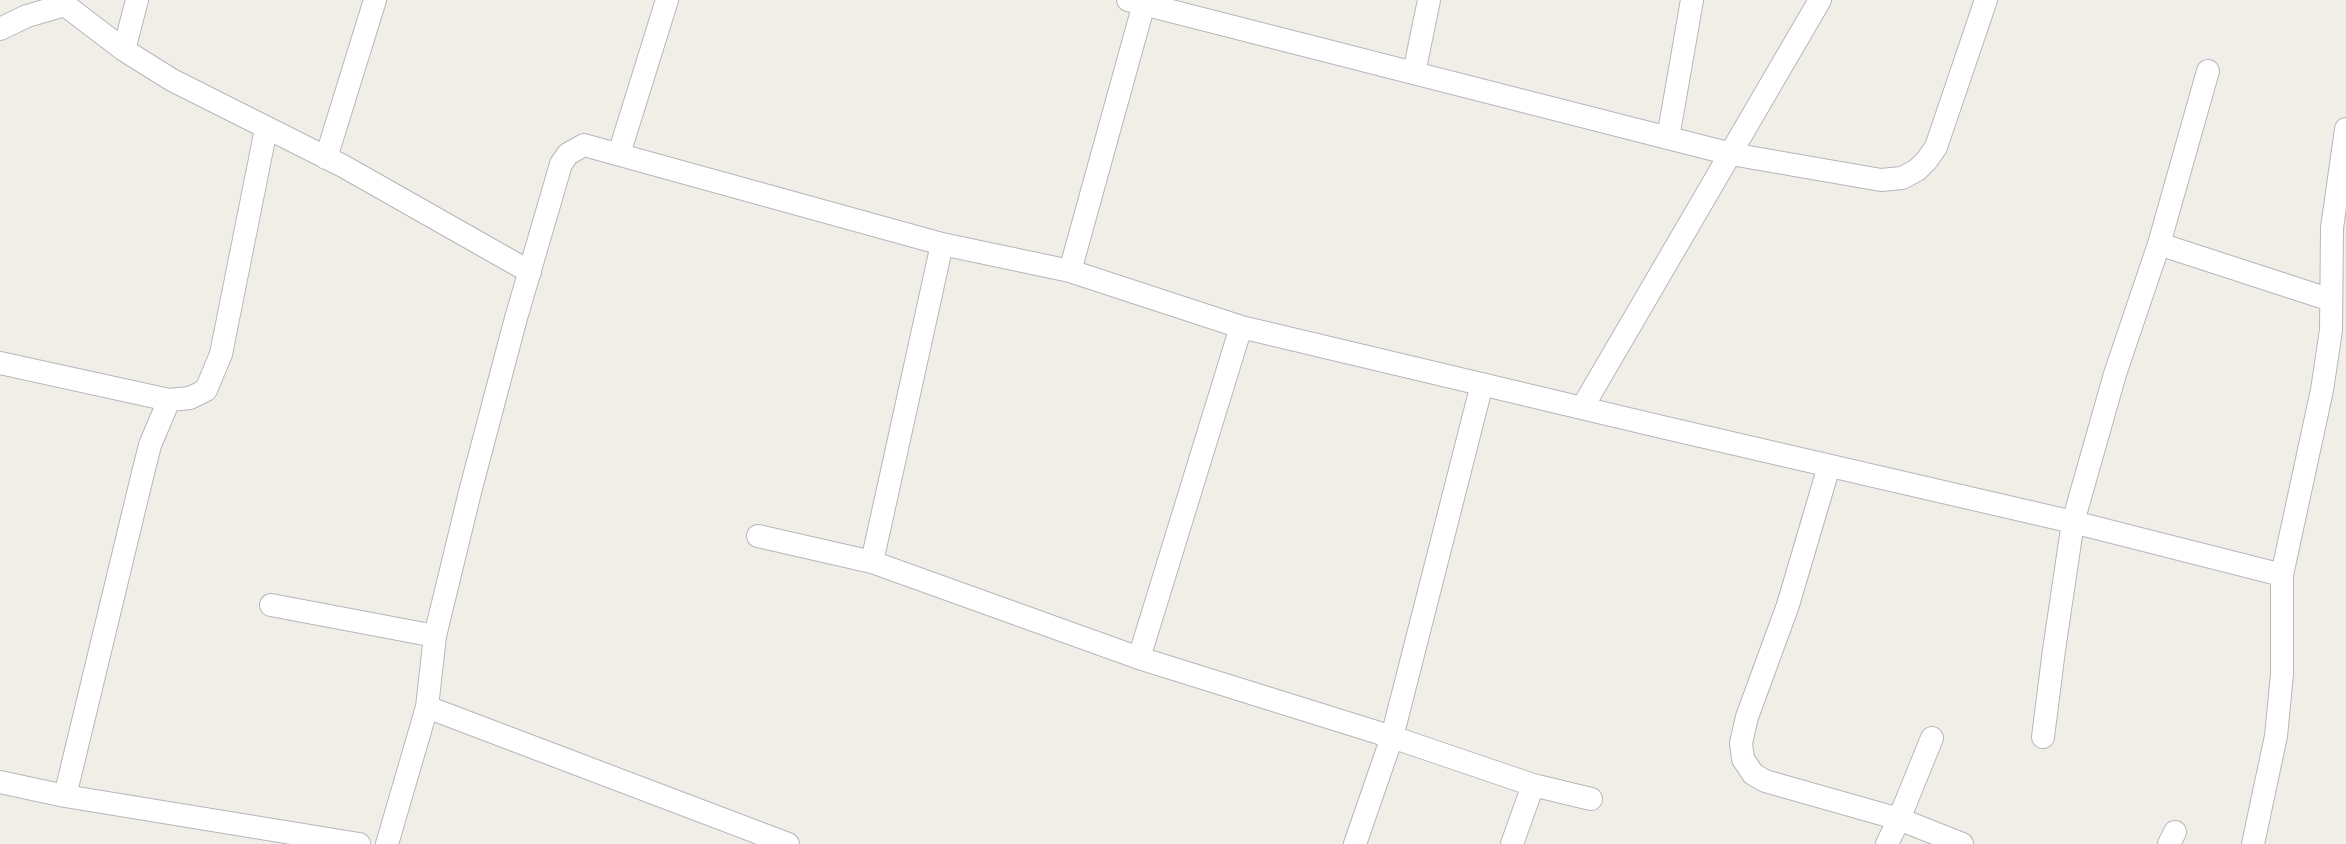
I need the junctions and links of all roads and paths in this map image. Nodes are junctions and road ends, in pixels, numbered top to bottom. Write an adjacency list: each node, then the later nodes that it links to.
1 (137, 0): 11 (street)
2 (375, 0): 19 (street)
3 (667, 0): 17 (street)
4 (1429, 0): 13 (street)
5 (1692, 0): 16 (street)
6 (1820, 0): 18 (street)
7 (1986, 0): 18 (street)
8 (64, 2): 10 (street); 11 (street)
9 (1139, 2): 13 (street); 22 (street)
10 (0, 29)
11 (124, 50): 14 (street)
12 (2208, 71): 21 (street)
13 (1414, 74): 16 (street)
14 (266, 129): 19 (street); 28 (street)
15 (2346, 129): 24 (street)
16 (1668, 138): 18 (street)
17 (619, 154): 20 (street); 23 (street)
18 (1731, 154): 29 (street)
19 (326, 158): 23 (street)
20 (942, 244): 22 (street); 33 (street)
21 (2158, 244): 24 (street); 31 (street)
22 (1070, 271): 25 (street)
23 (530, 272): 36 (street)
24 (2331, 300): 34 (street)
25 (1241, 327): 27 (street); 37 (street)
26 (0, 363): 28 (street)
27 (1482, 384): 29 (street); 40 (street)
28 (169, 400): 44 (street)
29 (1582, 408): 30 (street)
30 (1829, 466): 31 (street); 46 (street)
31 (2073, 522): 34 (street); 39 (street)
32 (758, 536): 33 (street)
33 (872, 562): 37 (street)
34 (2282, 575): 54 (street)
35 (271, 605): 36 (street)
36 (435, 636): 38 (street)
37 (1139, 658): 40 (street)
38 (427, 707): 48 (street); 49 (street)
39 (2043, 737)
40 (1392, 738): 43 (street); 50 (street)
41 (1932, 738): 46 (street)
42 (0, 782): 44 (street)
43 (1533, 785): 45 (street); 51 (street)
44 (65, 796): 47 (street)
45 (1591, 799)
46 (1900, 819): 52 (street); 53 (street)
47 (359, 844)
48 (386, 844)
49 (788, 844)
50 (1355, 844)
51 (1512, 844)
52 (1887, 844)
53 (1962, 844)
54 (2253, 844)

